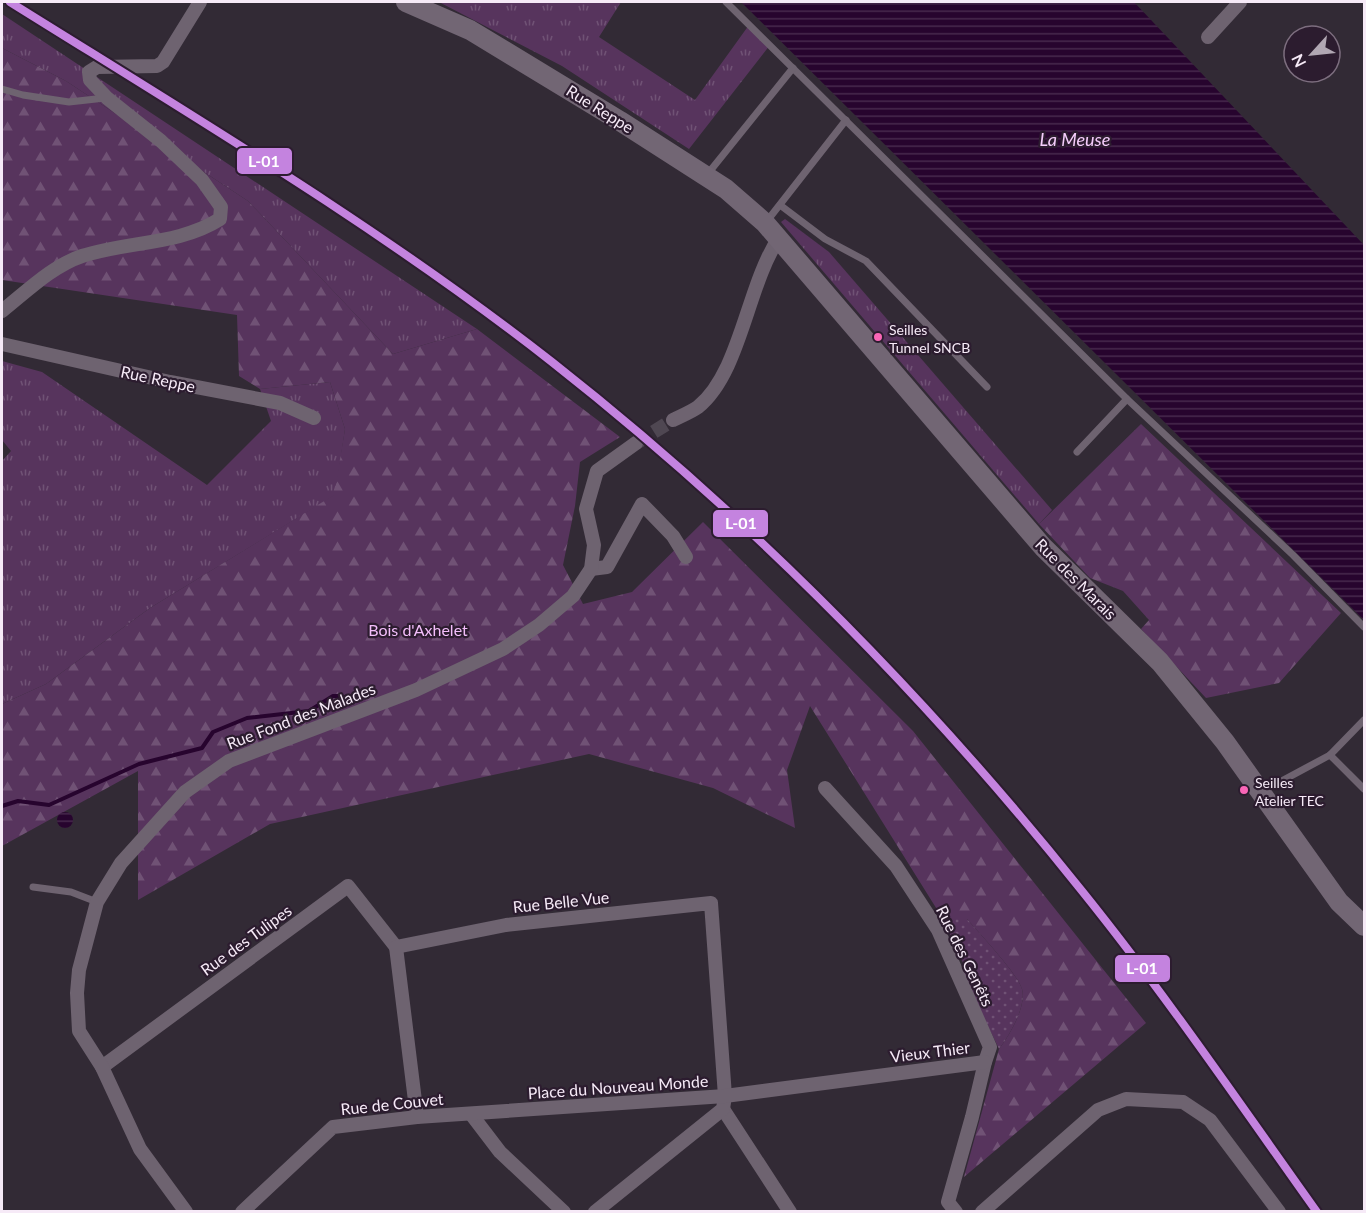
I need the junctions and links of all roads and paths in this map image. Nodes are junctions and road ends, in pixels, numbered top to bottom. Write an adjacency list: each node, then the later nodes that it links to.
1 (200, 2): 8 (street)
2 (406, 2): 10 (main road, Rue Reppe)
3 (726, 2): 6 (lane)
4 (1240, 2): 5 (street)
5 (1208, 37)
6 (793, 68): 9 (lane); 10 (lane)
7 (2, 89): 8 (lane)
8 (107, 98): 13 (street)
9 (846, 120): 11 (lane); 16 (lane)
10 (706, 176): 12 (main road, Rue Reppe)
11 (780, 205): 12 (lane); 15 (lane)
12 (772, 230): 18 (street); 28 (main road, Rue des Marais)
13 (2, 311)
14 (2, 344): 17 (street, Rue Reppe)
15 (987, 387)
16 (1127, 399): 20 (lane); 23 (lane)
17 (314, 418)
18 (673, 420)
19 (636, 443): 22 (street)
20 (1077, 452)
21 (686, 556): 22 (street, Rue Fond des Malades)
22 (591, 569): 30 (street, Rue Fond des Malades)
23 (1365, 627)
24 (1365, 720): 25 (lane)
25 (1330, 755): 27 (lane); 28 (lane)
26 (825, 788): 33 (street, Rue des Genêts)
27 (1365, 789)
28 (1261, 792): 31 (main road, Rue des Marais)
29 (33, 887): 30 (lane)
30 (96, 902): 34 (street, Rue Fond des Malades)
31 (1365, 926)
32 (396, 946): 34 (street, Rue des Tulipes); 35 (street, Rue Belle Vue); 37 (street)
33 (985, 1062): 35 (street, Vieux Thier); 43 (street, Vieux Thier)
34 (102, 1067): 38 (street, Rue Fond des Malades)
35 (724, 1102): 36 (street, Place du Nouveau Monde); 41 (street, Place du Nouveau Monde); 42 (street)
36 (471, 1114): 37 (street, Rue de Couvet); 40 (street)
37 (417, 1117): 39 (street, Rue de Couvet)
38 (186, 1212)
39 (242, 1212)
40 (564, 1212)
41 (595, 1212)
42 (790, 1212)
43 (956, 1212)
44 (982, 1212): 45 (street)
45 (1280, 1212)

